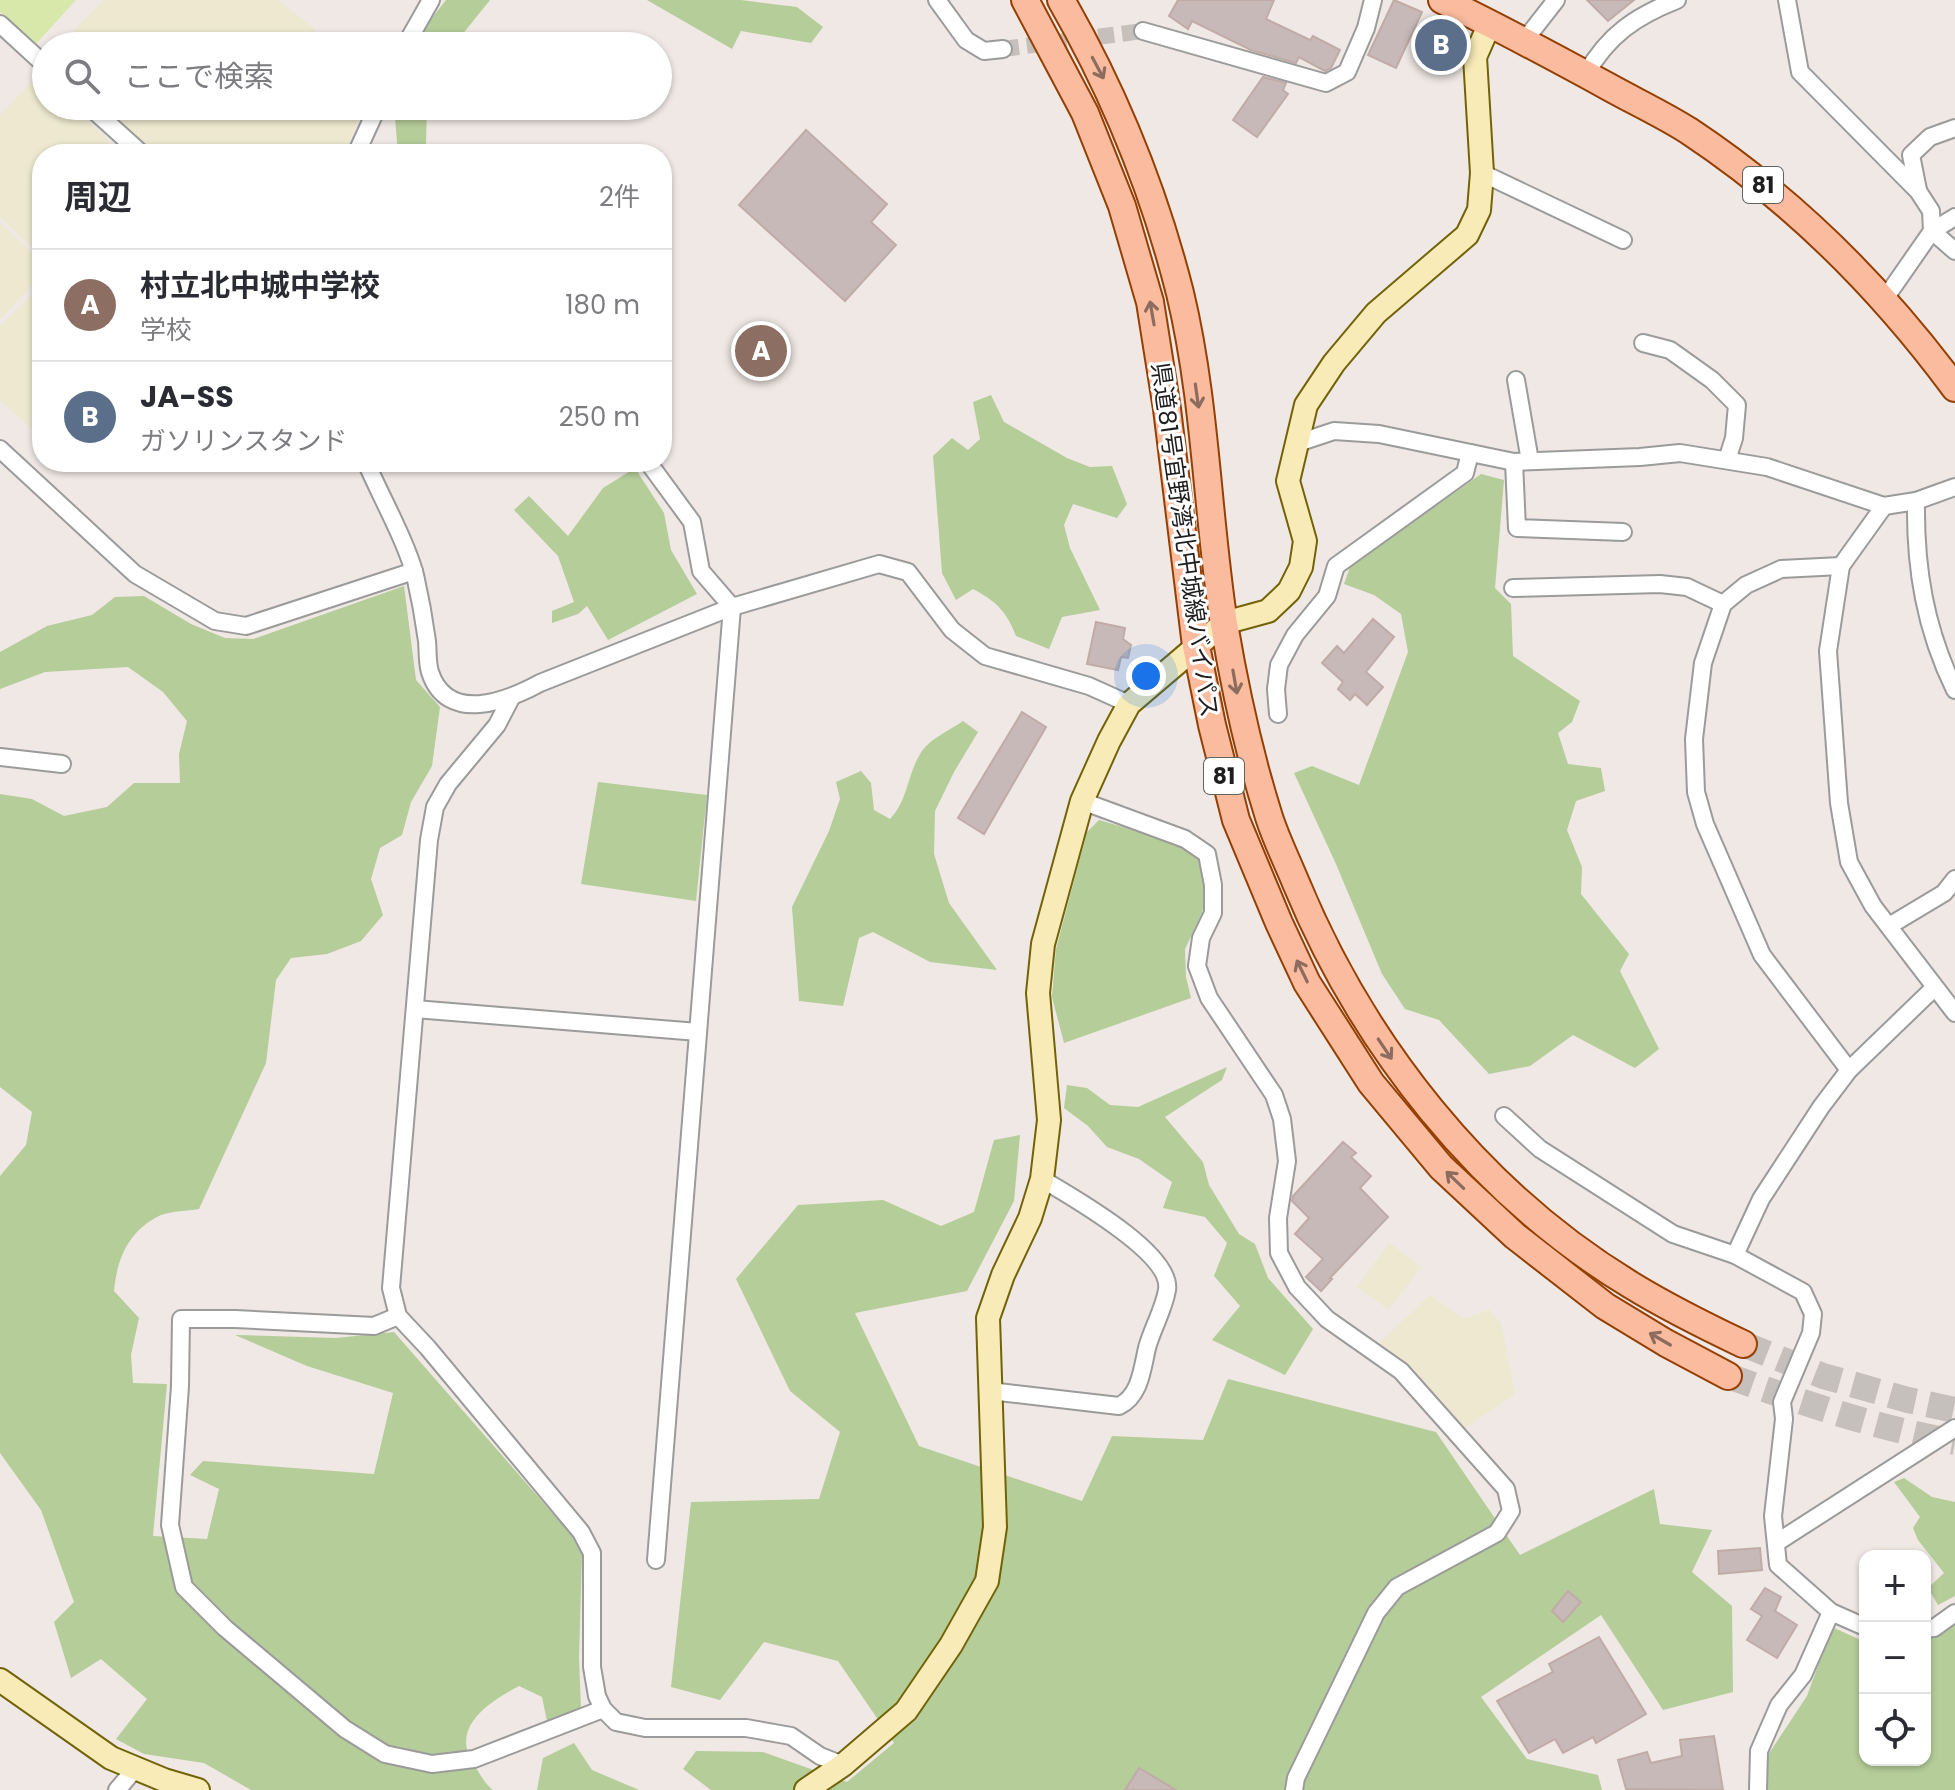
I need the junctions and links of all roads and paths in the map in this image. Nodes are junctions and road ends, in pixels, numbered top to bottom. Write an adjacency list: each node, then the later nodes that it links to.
1 (431, 0): 13 (street)
2 (937, 0): 15 (street)
3 (1025, 0): 50 (main road, 県道81号宜野湾北中城線バイパス / 81, one-way to 3)
4 (1061, 0): 49 (main road, 県道81号宜野湾北中城線バイパス / 81, one-way to 49)
5 (1373, 0): 12 (street)
6 (1442, 0): 10 (main road, 81)
7 (1556, 0): 14 (street)
8 (1677, 0): 17 (street)
9 (1787, 0): 24 (street)
10 (1490, 23): 14 (main road, 81); 23 (street)
11 (0, 24): 16 (street)
12 (1143, 31)
13 (413, 32)
14 (1524, 41): 17 (main road, 81)
15 (1003, 49)
16 (32, 53)
17 (1586, 74): 29 (main road, 81)
18 (104, 120): 21 (street)
19 (372, 120): 22 (street)
20 (1955, 128): 24 (street)
21 (131, 144)
22 (361, 144)
23 (1482, 173): 27 (street); 33 (street)
24 (1918, 191): 26 (street)
25 (1955, 217): 26 (street)
26 (1932, 231): 28 (street); 29 (street)
27 (1623, 240)
28 (1955, 251)
29 (1884, 300): 32 (main road, 81)
30 (1643, 343): 36 (street)
31 (1516, 380): 37 (street)
32 (1955, 388)
33 (1295, 444): 35 (street); 49 (street)
34 (0, 449): 45 (street)
35 (1470, 453): 37 (street); 55 (street)
36 (1727, 460): 37 (street); 42 (street)
37 (1522, 461): 43 (street)
38 (370, 472): 45 (street)
39 (655, 472): 48 (street)
40 (1955, 487): 41 (street)
41 (1916, 501): 42 (street); 51 (street)
42 (1884, 506): 44 (street)
43 (1623, 532)
44 (1841, 566): 47 (street); 60 (street)
45 (414, 571): 53 (street)
46 (1513, 588): 47 (street)
47 (1723, 604): 65 (street)
48 (732, 607): 53 (street); 54 (street); 64 (street)
49 (1224, 623): 50 (street); 70 (main road, 県道81号宜野湾北中城線バイパス / 81, one-way to 70)
50 (1196, 646): 54 (street); 71 (main road, 県道81号宜野湾北中城線バイパス / 81, one-way to 50)
51 (1949, 662): 52 (street)
52 (1955, 690)
53 (511, 698): 62 (street)
54 (1129, 704): 58 (street)
55 (1278, 714)
56 (0, 757): 57 (street)
57 (62, 764)
58 (1082, 801): 67 (street); 87 (street)
59 (1955, 879): 60 (street)
60 (1889, 926): 61 (street)
61 (1934, 988): 63 (street); 65 (street)
62 (415, 1009): 64 (street); 69 (street)
63 (1955, 1013)
64 (698, 1032): 75 (street)
65 (1849, 1070): 68 (street)
66 (1504, 1116): 68 (street)
67 (1042, 1179): 72 (street); 72 (street)
68 (1735, 1255): 74 (street)
69 (398, 1316): 81 (street); 81 (street)
70 (1743, 1344)
71 (1728, 1376)
72 (990, 1391): 82 (street)
73 (1955, 1428): 74 (street)
74 (1776, 1543): 76 (street)
75 (656, 1560)
76 (1831, 1612): 78 (street); 88 (street)
77 (1955, 1613): 79 (street)
78 (1859, 1624)
79 (1931, 1628)
80 (0, 1680): 83 (street)
81 (603, 1709): 82 (street)
82 (843, 1765): 86 (street)
83 (135, 1769): 84 (street); 85 (street)
84 (117, 1790)
85 (198, 1790)
86 (806, 1790)
87 (1294, 1790)
88 (1758, 1790)

